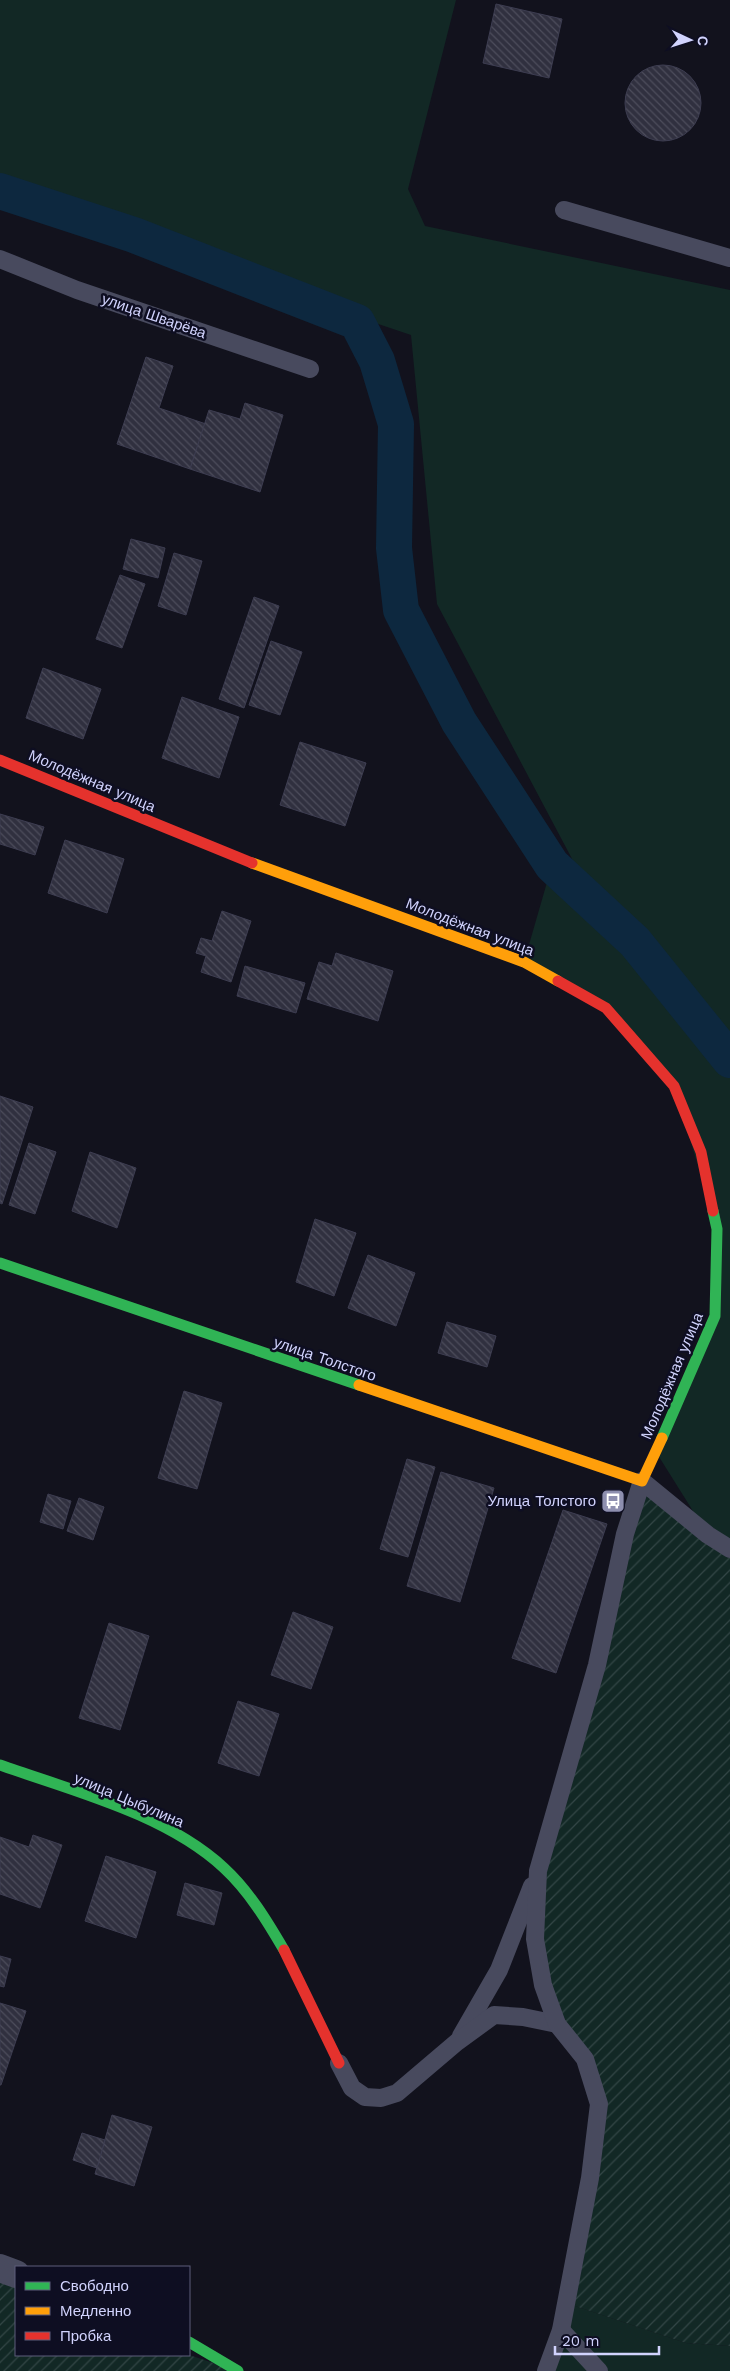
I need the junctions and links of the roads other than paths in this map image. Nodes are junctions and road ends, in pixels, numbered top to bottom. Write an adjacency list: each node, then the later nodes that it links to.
1 (564, 210): 2 (lane)
2 (730, 258)
3 (0, 260): 4 (lane, улица Шварёва)
4 (310, 368)
5 (0, 760): 7 (street, Молодёжная улица)
6 (0, 1263): 7 (street, улица Толстого)
7 (642, 1481): 8 (lane); 10 (lane)
8 (730, 1549)
9 (0, 1765): 13 (street, улица Цыбулина)
10 (538, 1872): 11 (lane); 12 (lane)
11 (557, 2024): 12 (lane); 16 (lane)
12 (457, 2042): 13 (lane)
13 (339, 2063)
14 (0, 2268): 15 (street)
15 (15, 2274)
16 (561, 2330): 19 (lane); 20 (lane)
17 (190, 2343): 18 (street)
18 (238, 2371)
19 (546, 2371)
20 (598, 2371)

